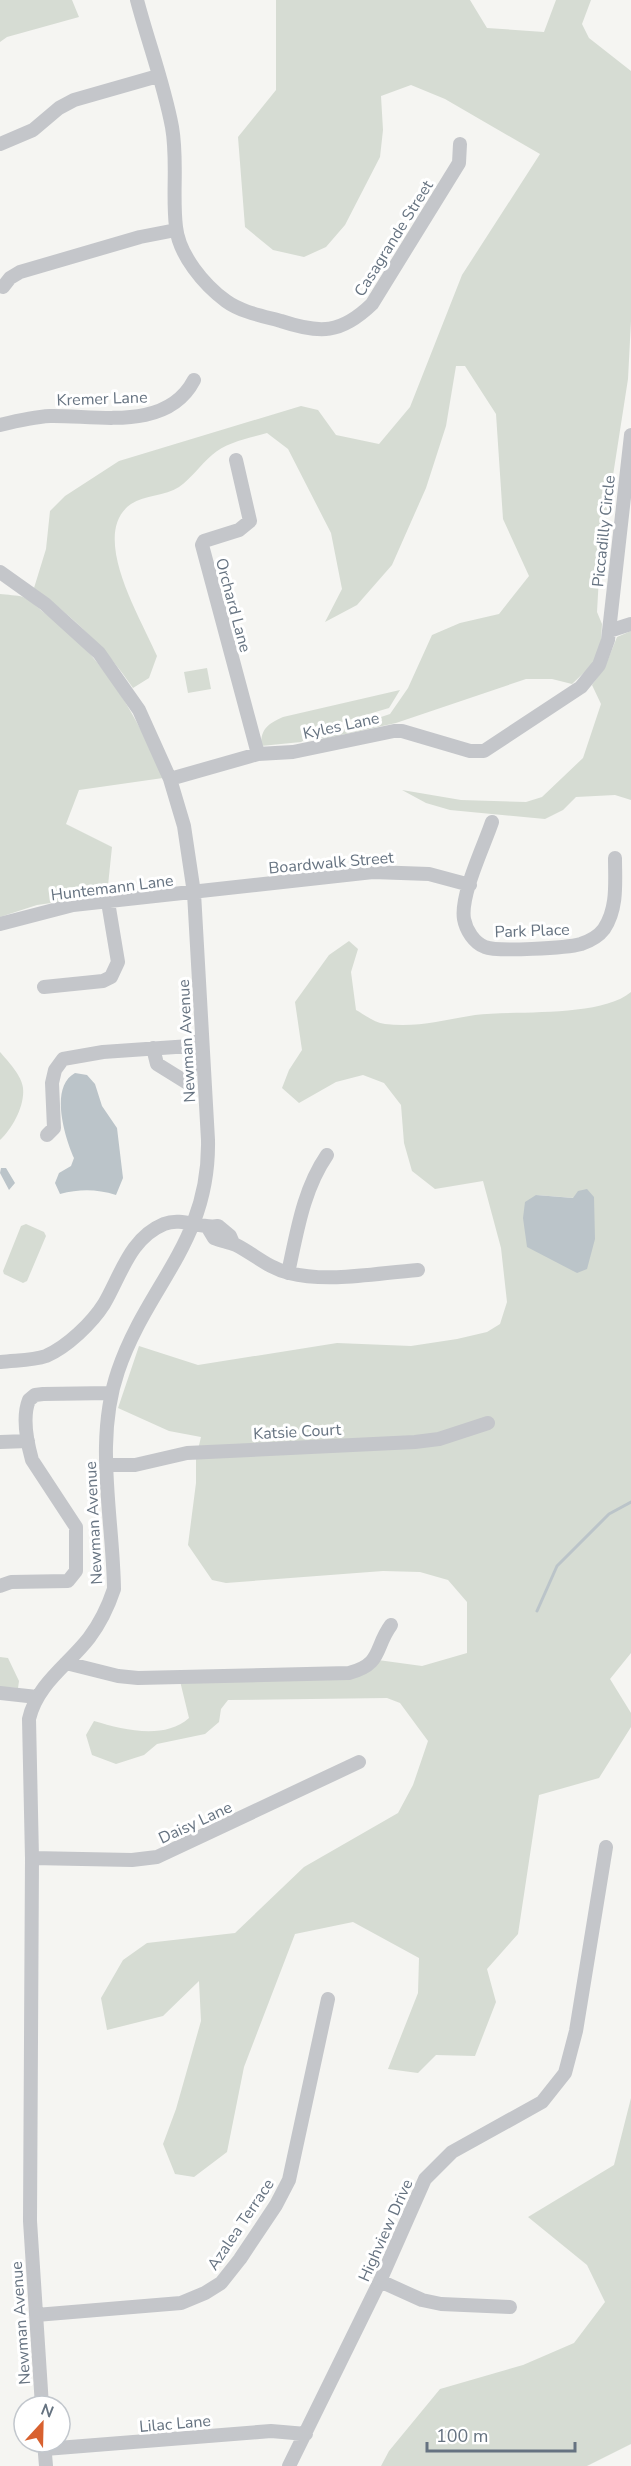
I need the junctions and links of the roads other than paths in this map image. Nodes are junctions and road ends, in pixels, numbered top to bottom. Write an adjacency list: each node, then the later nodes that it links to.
1 (137, 0): 2 (street, Casagrande Street)
2 (159, 76): 3 (street); 5 (street, Casagrande Street)
3 (0, 144)
4 (460, 144): 5 (street, Casagrande Street)
5 (176, 230): 6 (street)
6 (3, 287)
7 (194, 380): 8 (street, Kremer Lane)
8 (0, 425)
9 (631, 435): 13 (street, Piccadilly Circle)
10 (236, 459): 14 (street, Orchard Lane)
11 (0, 572): 15 (street, Newman Avenue)
12 (631, 624): 13 (street)
13 (609, 631): 14 (street, Kyles Lane)
14 (258, 754): 15 (street, Kyles Lane)
15 (170, 779): 19 (street, Newman Avenue)
16 (492, 822): 18 (street, Park Place)
17 (615, 858): 18 (street, Park Place)
18 (470, 885): 19 (street, Boardwalk Street)
19 (194, 893): 20 (street, Huntemann Lane); 23 (street, Newman Avenue)
20 (108, 902): 21 (street, Huntemann Lane); 22 (street)
21 (0, 924)
22 (44, 987)
23 (196, 1042): 24 (street); 24 (street); 27 (street, Newman Avenue)
24 (153, 1048): 25 (street)
25 (47, 1135)
26 (327, 1155): 29 (street)
27 (202, 1226): 29 (street); 30 (street); 31 (street, Newman Avenue)
28 (418, 1270): 29 (street)
29 (288, 1273)
30 (0, 1362)
31 (111, 1393): 33 (street); 35 (street, Newman Avenue)
32 (488, 1423): 35 (street, Katsie Court)
33 (28, 1441): 34 (street); 36 (street)
34 (0, 1442)
35 (106, 1466): 38 (street, Newman Avenue)
36 (0, 1586)
37 (391, 1625): 38 (street)
38 (66, 1663): 40 (street, Newman Avenue)
39 (0, 1693): 40 (street)
40 (37, 1697): 43 (street, Newman Avenue)
41 (359, 1762): 43 (street, Daisy Lane)
42 (606, 1847): 45 (street, Highview Drive)
43 (32, 1858): 47 (street, Newman Avenue)
44 (328, 1999): 47 (street, Azalea Terrace)
45 (380, 2281): 46 (street); 49 (street, Highview Drive)
46 (510, 2307)
47 (36, 2315): 48 (street, Newman Avenue)
48 (41, 2394)
49 (306, 2434): 50 (street, Lilac Lane); 51 (street, Highview Drive)
50 (72, 2444)
51 (289, 2466)

